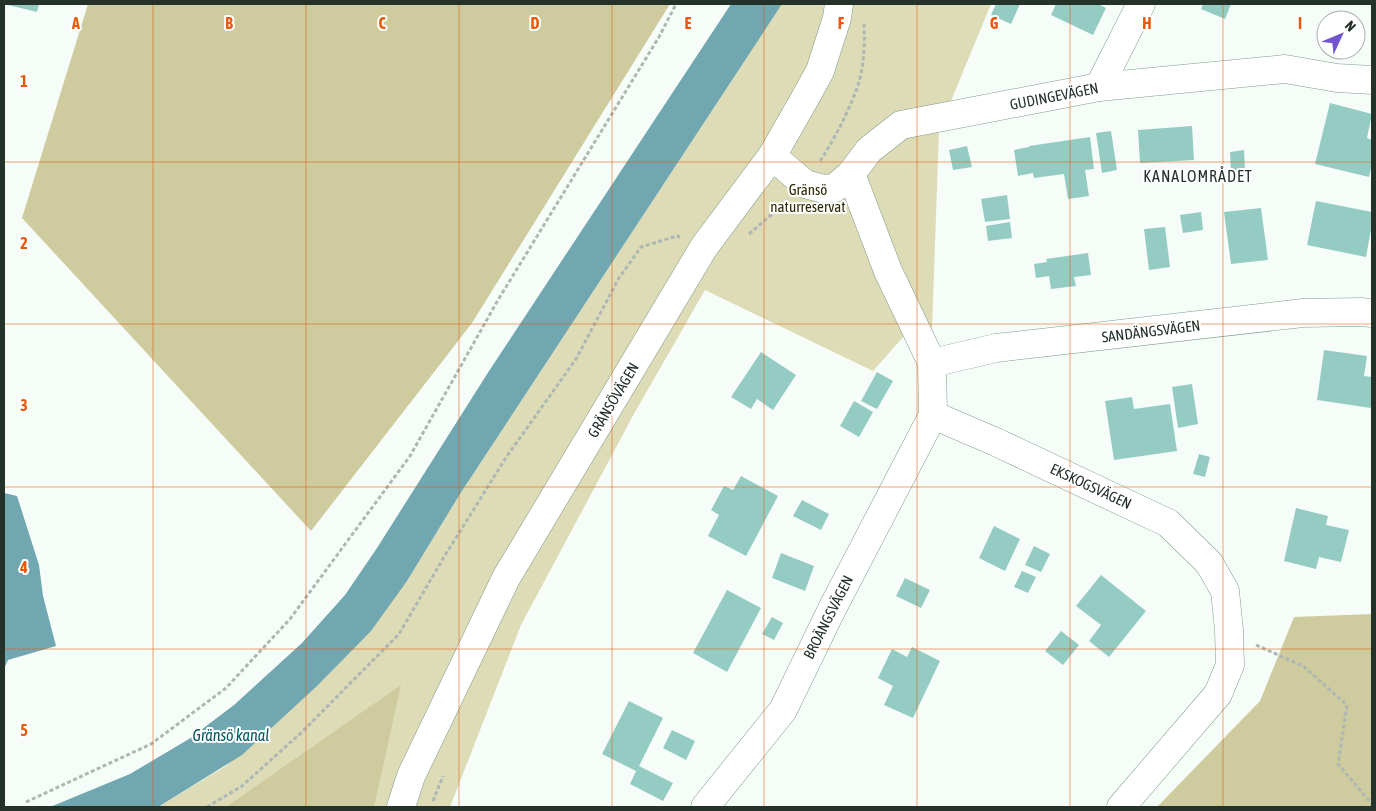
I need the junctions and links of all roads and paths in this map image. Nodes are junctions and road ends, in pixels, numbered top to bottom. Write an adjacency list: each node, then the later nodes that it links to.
1 (676, 4): 17 (path)
2 (838, 4): 7 (street, GRÄNSÖVÄGEN)
3 (1140, 4): 6 (street)
4 (864, 23): 9 (path)
5 (1372, 80): 6 (street, GUDINGEVÄGEN)
6 (1099, 87): 8 (street, GUDINGEVÄGEN)
7 (772, 156): 9 (street, GUDINGEVÄGEN); 11 (street, GRÄNSÖVÄGEN)
8 (851, 174): 9 (street, GUDINGEVÄGEN); 13 (street)
9 (805, 184): 10 (path)
10 (748, 235)
11 (704, 247): 19 (path); 20 (street, GRÄNSÖVÄGEN)
12 (1372, 313): 13 (street, SANDÄNGSVÄGEN)
13 (932, 363): 14 (street)
14 (933, 415): 15 (street, EKSKOGSVÄGEN); 22 (street, BROÄNGSVÄGEN)
15 (1229, 630): 18 (path); 23 (street, EKSKOGSVÄGEN)
16 (445, 770): 21 (path)
17 (26, 802)
18 (1372, 804)
19 (207, 807)
20 (401, 807)
21 (431, 807)
22 (705, 807)
23 (1121, 807)

